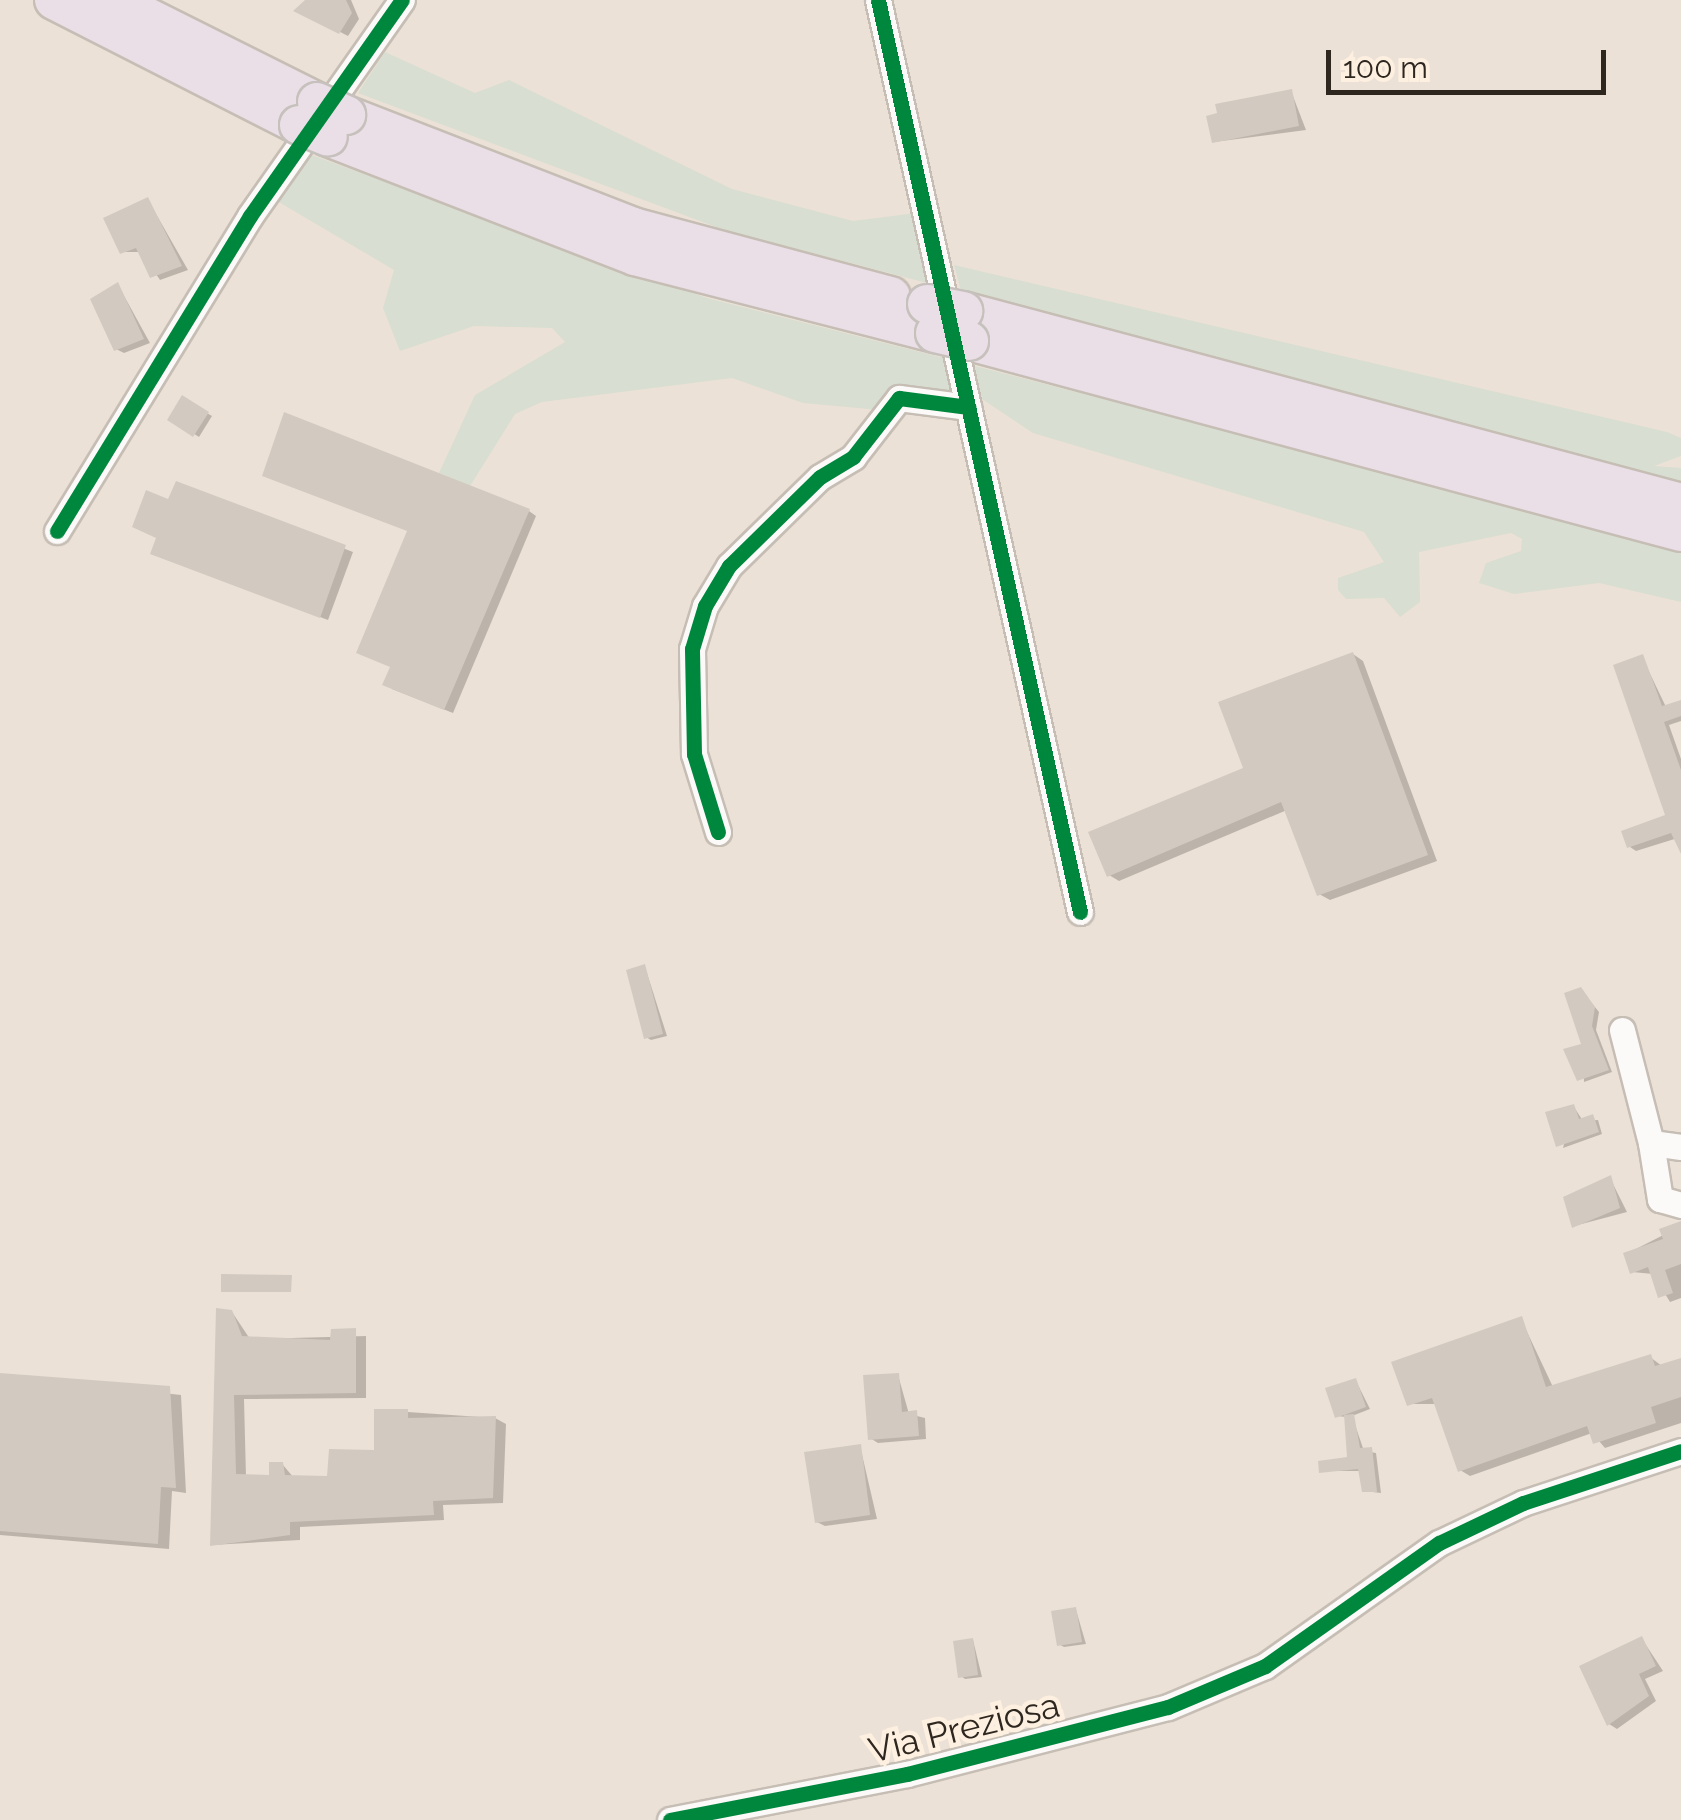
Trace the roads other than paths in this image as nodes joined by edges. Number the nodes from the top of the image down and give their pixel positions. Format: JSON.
{"nodes":[{"id":1,"x":54,"y":0,"type":"edge"},
{"id":2,"x":114,"y":0,"type":"edge"},
{"id":3,"x":402,"y":0,"type":"edge"},
{"id":4,"x":878,"y":0,"type":"edge"},
{"id":5,"x":323,"y":120,"type":"junction"},
{"id":6,"x":948,"y":323,"type":"junction"},
{"id":7,"x":968,"y":407,"type":"junction"},
{"id":8,"x":1681,"y":502,"type":"edge"},
{"id":9,"x":58,"y":531,"type":"dead end"},
{"id":10,"x":1681,"y":532,"type":"edge"},
{"id":11,"x":718,"y":832,"type":"dead end"},
{"id":12,"x":1080,"y":912,"type":"dead end"},
{"id":13,"x":1622,"y":1030,"type":"dead end"},
{"id":14,"x":1651,"y":1143,"type":"junction"},
{"id":15,"x":1681,"y":1147,"type":"edge"},
{"id":16,"x":1681,"y":1205,"type":"edge"},
{"id":17,"x":1681,"y":1451,"type":"edge"},
{"id":18,"x":670,"y":1820,"type":"edge"}],
"edges":[{"from":1,"to":5,"type":"highway"},
{"from":2,"to":5,"type":"highway"},
{"from":3,"to":9,"type":"street"},
{"from":4,"to":7,"type":"street"},
{"from":5,"to":6,"type":"highway"},
{"from":6,"to":8,"type":"highway"},
{"from":6,"to":10,"type":"highway"},
{"from":7,"to":11,"type":"street"},
{"from":7,"to":12,"type":"street"},
{"from":13,"to":14,"type":"street"},
{"from":14,"to":15,"type":"street"},
{"from":14,"to":16,"type":"street"},
{"from":17,"to":18,"type":"street","name":"Via Preziosa"}]}
